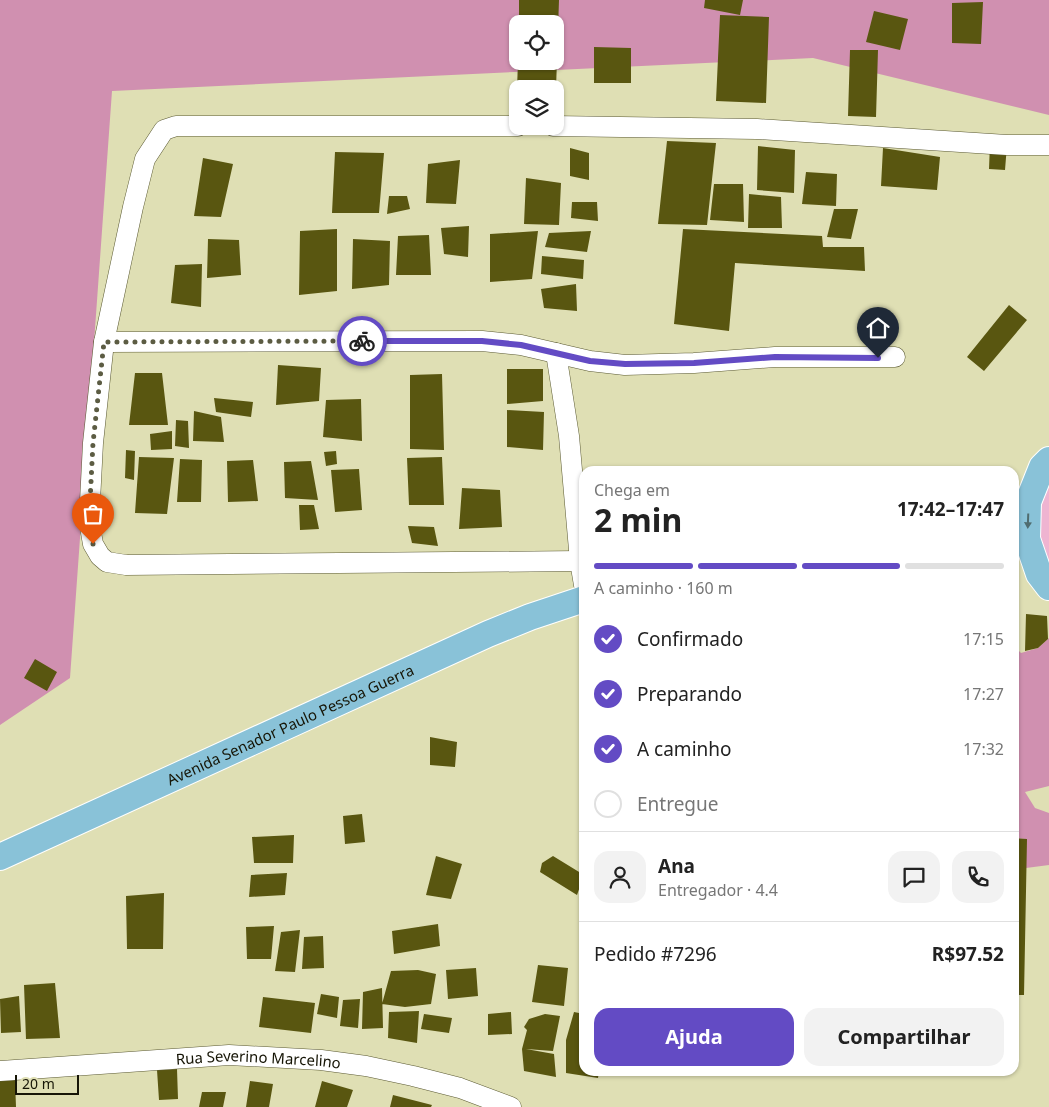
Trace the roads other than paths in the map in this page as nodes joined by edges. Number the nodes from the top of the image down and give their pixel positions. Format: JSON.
{"nodes":[{"id":1,"x":509,"y":126,"type":"edge"},
{"id":2,"x":564,"y":126,"type":"edge"},
{"id":3,"x":1049,"y":145,"type":"edge"},
{"id":4,"x":104,"y":342,"type":"junction"},
{"id":5,"x":556,"y":353,"type":"junction"},
{"id":6,"x":896,"y":357,"type":"dead end"},
{"id":7,"x":1044,"y":468,"type":"edge"},
{"id":8,"x":1019,"y":490,"type":"edge"},
{"id":9,"x":579,"y":550,"type":"edge"},
{"id":10,"x":579,"y":561,"type":"edge"},
{"id":11,"x":1033,"y":572,"type":"edge"},
{"id":12,"x":579,"y":601,"type":"edge"},
{"id":13,"x":0,"y":857,"type":"edge"},
{"id":14,"x":0,"y":1071,"type":"edge"},
{"id":15,"x":511,"y":1107,"type":"edge"}],
"edges":[{"from":1,"to":4,"type":"street"},
{"from":2,"to":3,"type":"street"},
{"from":4,"to":5,"type":"street"},
{"from":4,"to":10,"type":"street"},
{"from":5,"to":6,"type":"street"},
{"from":5,"to":9,"type":"street"},
{"from":7,"to":8,"type":"main road"},
{"from":7,"to":11,"type":"main road","one_way":true},
{"from":12,"to":13,"type":"main road","name":"Avenida Senador Paulo Pessoa Guerra"},
{"from":14,"to":15,"type":"street","name":"Rua Severino Marcelino"}]}
